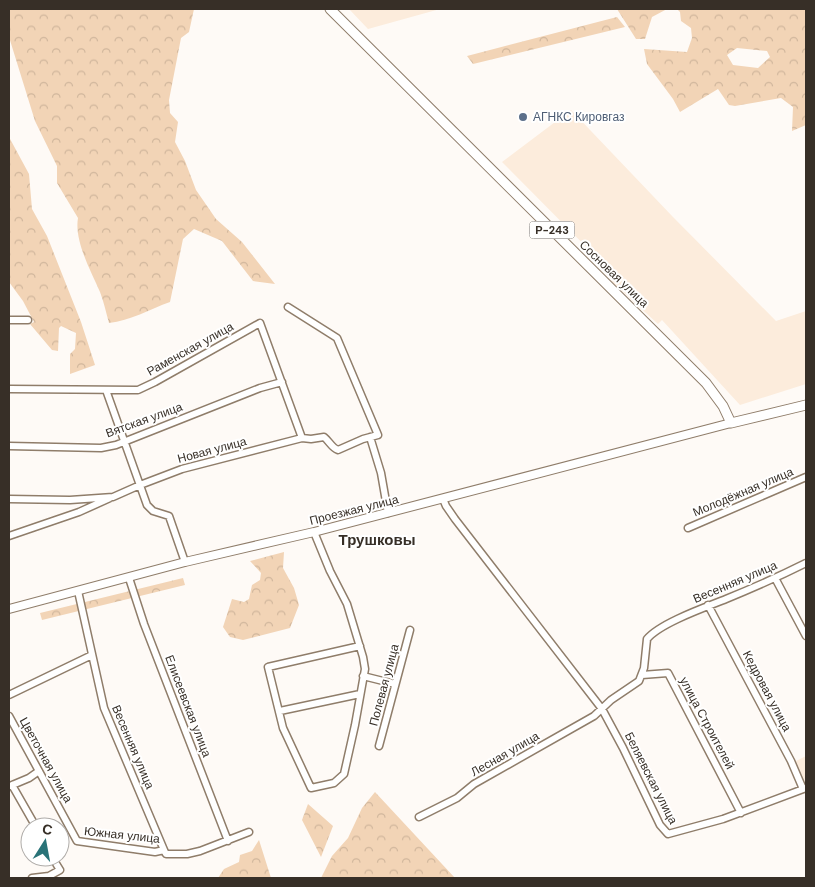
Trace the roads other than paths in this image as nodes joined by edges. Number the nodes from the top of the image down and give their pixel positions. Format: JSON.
{"nodes":[{"id":1,"x":330,"y":9,"type":"edge"},
{"id":2,"x":288,"y":307,"type":"dead end"},
{"id":3,"x":9,"y":320,"type":"edge"},
{"id":4,"x":28,"y":320,"type":"dead end"},
{"id":5,"x":282,"y":382,"type":"junction"},
{"id":6,"x":9,"y":389,"type":"edge"},
{"id":7,"x":106,"y":390,"type":"junction"},
{"id":8,"x":806,"y":405,"type":"edge"},
{"id":9,"x":731,"y":423,"type":"junction"},
{"id":10,"x":370,"y":437,"type":"junction"},
{"id":11,"x":302,"y":438,"type":"junction"},
{"id":12,"x":126,"y":441,"type":"junction"},
{"id":13,"x":9,"y":446,"type":"edge"},
{"id":14,"x":806,"y":477,"type":"edge"},
{"id":15,"x":140,"y":484,"type":"junction"},
{"id":16,"x":113,"y":497,"type":"junction"},
{"id":17,"x":9,"y":499,"type":"edge"},
{"id":18,"x":443,"y":499,"type":"junction"},
{"id":19,"x":388,"y":513,"type":"junction"},
{"id":20,"x":688,"y":528,"type":"dead end"},
{"id":21,"x":314,"y":532,"type":"junction"},
{"id":22,"x":9,"y":536,"type":"edge"},
{"id":23,"x":185,"y":562,"type":"junction"},
{"id":24,"x":806,"y":563,"type":"edge"},
{"id":25,"x":129,"y":578,"type":"junction"},
{"id":26,"x":774,"y":578,"type":"junction"},
{"id":27,"x":78,"y":591,"type":"junction"},
{"id":28,"x":708,"y":605,"type":"junction"},
{"id":29,"x":9,"y":610,"type":"edge"},
{"id":30,"x":410,"y":630,"type":"dead end"},
{"id":31,"x":806,"y":636,"type":"edge"},
{"id":32,"x":360,"y":646,"type":"junction"},
{"id":33,"x":92,"y":655,"type":"junction"},
{"id":34,"x":642,"y":675,"type":"junction"},
{"id":35,"x":363,"y":676,"type":"junction"},
{"id":36,"x":395,"y":684,"type":"junction"},
{"id":37,"x":360,"y":694,"type":"junction"},
{"id":38,"x":9,"y":695,"type":"edge"},
{"id":39,"x":601,"y":707,"type":"junction"},
{"id":40,"x":280,"y":711,"type":"junction"},
{"id":41,"x":9,"y":716,"type":"edge"},
{"id":42,"x":379,"y":746,"type":"dead end"},
{"id":43,"x":39,"y":771,"type":"junction"},
{"id":44,"x":10,"y":786,"type":"edge"},
{"id":45,"x":805,"y":788,"type":"edge"},
{"id":46,"x":741,"y":813,"type":"junction"},
{"id":47,"x":30,"y":817,"type":"edge"},
{"id":48,"x":419,"y":817,"type":"dead end"},
{"id":49,"x":249,"y":832,"type":"dead end"},
{"id":50,"x":77,"y":841,"type":"joint"},
{"id":51,"x":228,"y":841,"type":"junction"},
{"id":52,"x":164,"y":850,"type":"junction"},
{"id":53,"x":58,"y":867,"type":"edge"},
{"id":54,"x":32,"y":878,"type":"edge"}],
"edges":[{"from":1,"to":9,"type":"highway","name":"Сосновая улица","number":"Р-243"},
{"from":2,"to":10,"type":"street"},
{"from":3,"to":4,"type":"street"},
{"from":5,"to":7,"type":"street","name":"Раменская улица"},
{"from":5,"to":11,"type":"street"},
{"from":5,"to":12,"type":"street","name":"Вятская улица"},
{"from":6,"to":7,"type":"street","name":"Раменская улица"},
{"from":7,"to":12,"type":"street"},
{"from":8,"to":9,"type":"highway"},
{"from":9,"to":18,"type":"main road","name":"Проезжая улица"},
{"from":10,"to":11,"type":"street","name":"Новая улица"},
{"from":10,"to":19,"type":"street"},
{"from":11,"to":15,"type":"street","name":"Новая улица"},
{"from":12,"to":13,"type":"street","name":"Вятская улица"},
{"from":12,"to":15,"type":"street"},
{"from":14,"to":20,"type":"street","name":"Молодёжная улица"},
{"from":15,"to":16,"type":"street","name":"Новая улица"},
{"from":15,"to":23,"type":"street"},
{"from":16,"to":17,"type":"street","name":"Новая улица"},
{"from":16,"to":22,"type":"street"},
{"from":18,"to":19,"type":"main road","name":"Проезжая улица"},
{"from":18,"to":39,"type":"street","name":"Беляевская улица"},
{"from":19,"to":21,"type":"main road","name":"Проезжая улица"},
{"from":21,"to":23,"type":"main road","name":"Проезжая улица"},
{"from":21,"to":32,"type":"street"},
{"from":23,"to":25,"type":"main road","name":"Проезжая улица"},
{"from":24,"to":26,"type":"street","name":"Весенняя улица"},
{"from":25,"to":27,"type":"main road","name":"Проезжая улица"},
{"from":25,"to":51,"type":"street","name":"Елисеевская улица"},
{"from":26,"to":28,"type":"street","name":"Весенняя улица"},
{"from":26,"to":31,"type":"street"},
{"from":27,"to":29,"type":"main road","name":"Проезжая улица"},
{"from":27,"to":33,"type":"street","name":"Весенняя улица"},
{"from":28,"to":34,"type":"street","name":"Весенняя улица"},
{"from":28,"to":45,"type":"street","name":"Кедровая улица"},
{"from":30,"to":36,"type":"street","name":"Полевая улица"},
{"from":32,"to":35,"type":"street"},
{"from":32,"to":40,"type":"street"},
{"from":33,"to":38,"type":"street"},
{"from":33,"to":52,"type":"street","name":"Весенняя улица"},
{"from":34,"to":39,"type":"street","name":"Лесная улица"},
{"from":34,"to":46,"type":"street","name":"улица Строителей"},
{"from":35,"to":36,"type":"street"},
{"from":35,"to":37,"type":"street"},
{"from":36,"to":42,"type":"street","name":"Полевая улица"},
{"from":37,"to":40,"type":"street"},
{"from":37,"to":40,"type":"street"},
{"from":39,"to":46,"type":"street","name":"Беляевская улица"},
{"from":39,"to":48,"type":"street","name":"Лесная улица"},
{"from":41,"to":43,"type":"street","name":"Цветочная улица"},
{"from":43,"to":44,"type":"street"},
{"from":43,"to":50,"type":"street","name":"Цветочная улица"},
{"from":44,"to":47,"type":"street"},
{"from":45,"to":46,"type":"street","name":"Беляевская улица"},
{"from":49,"to":51,"type":"street","name":"Южная улица"},
{"from":50,"to":52,"type":"street","name":"Южная улица"},
{"from":51,"to":52,"type":"street","name":"Южная улица"},
{"from":53,"to":54,"type":"street"}]}
